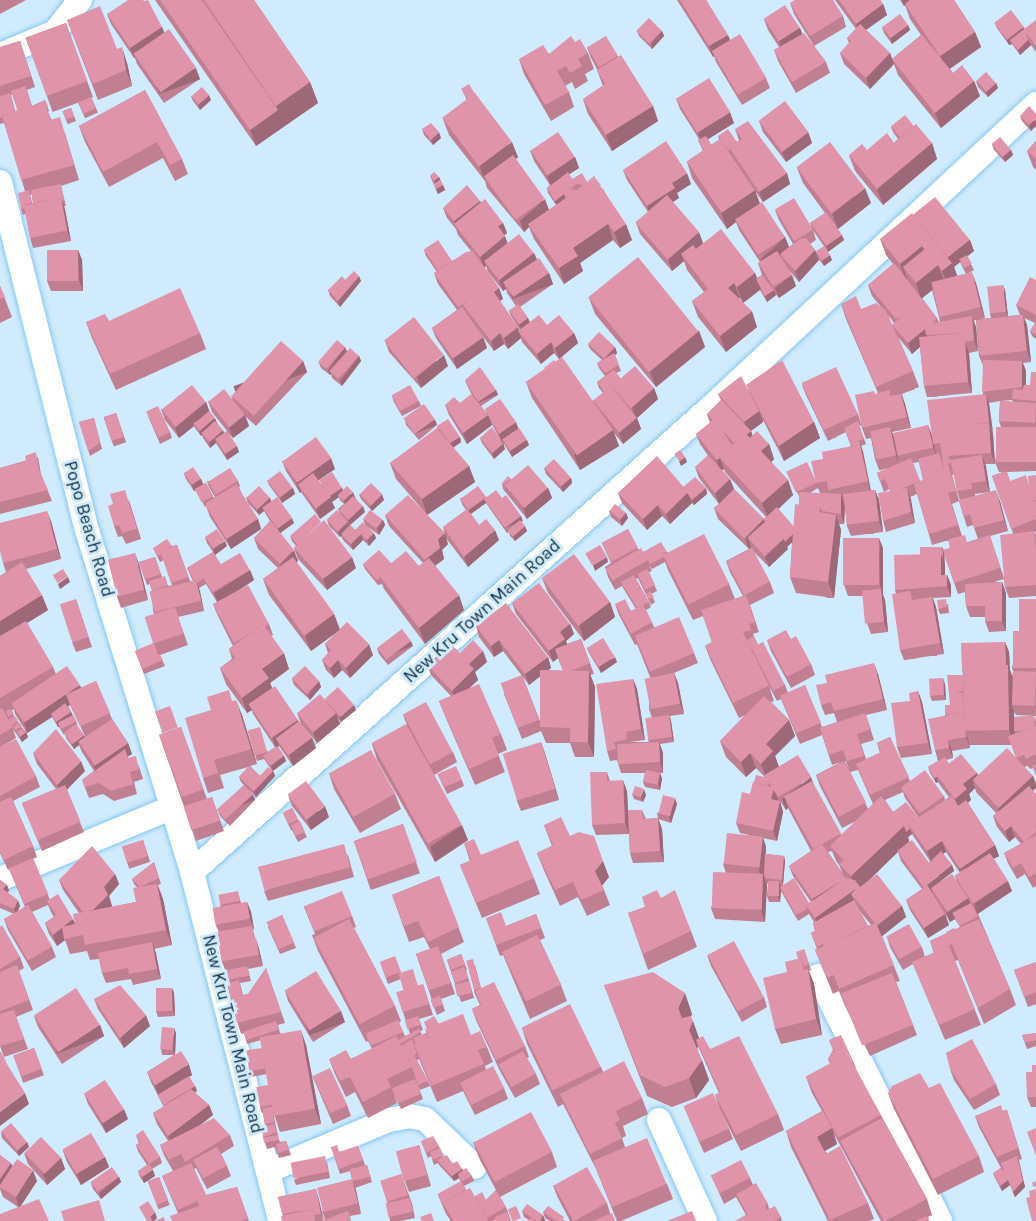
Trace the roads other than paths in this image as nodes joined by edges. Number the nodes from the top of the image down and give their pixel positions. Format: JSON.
{"nodes":[{"id":1,"x":80,"y":0,"type":"edge"},
{"id":2,"x":0,"y":55,"type":"edge"},
{"id":3,"x":1036,"y":104,"type":"edge"},
{"id":4,"x":0,"y":182,"type":"edge"},
{"id":5,"x":173,"y":807,"type":"junction"},
{"id":6,"x":192,"y":872,"type":"junction"},
{"id":7,"x":0,"y":879,"type":"edge"},
{"id":8,"x":818,"y":976,"type":"edge"},
{"id":9,"x":659,"y":1120,"type":"dead end"},
{"id":10,"x":475,"y":1167,"type":"edge"},
{"id":11,"x":268,"y":1171,"type":"junction"},
{"id":12,"x":280,"y":1221,"type":"edge"},
{"id":13,"x":705,"y":1221,"type":"edge"},
{"id":14,"x":940,"y":1221,"type":"edge"}],
"edges":[{"from":1,"to":2,"type":"street"},
{"from":3,"to":6,"type":"street","name":"New Kru Town Main Road"},
{"from":4,"to":5,"type":"street","name":"Popo Beach Road"},
{"from":5,"to":6,"type":"street","name":"Popo Beach Road"},
{"from":5,"to":7,"type":"street"},
{"from":6,"to":11,"type":"street","name":"New Kru Town Main Road"},
{"from":8,"to":14,"type":"street"},
{"from":9,"to":13,"type":"street"},
{"from":10,"to":11,"type":"street"},
{"from":11,"to":12,"type":"street","name":"New Kru Town Main Road"}]}
